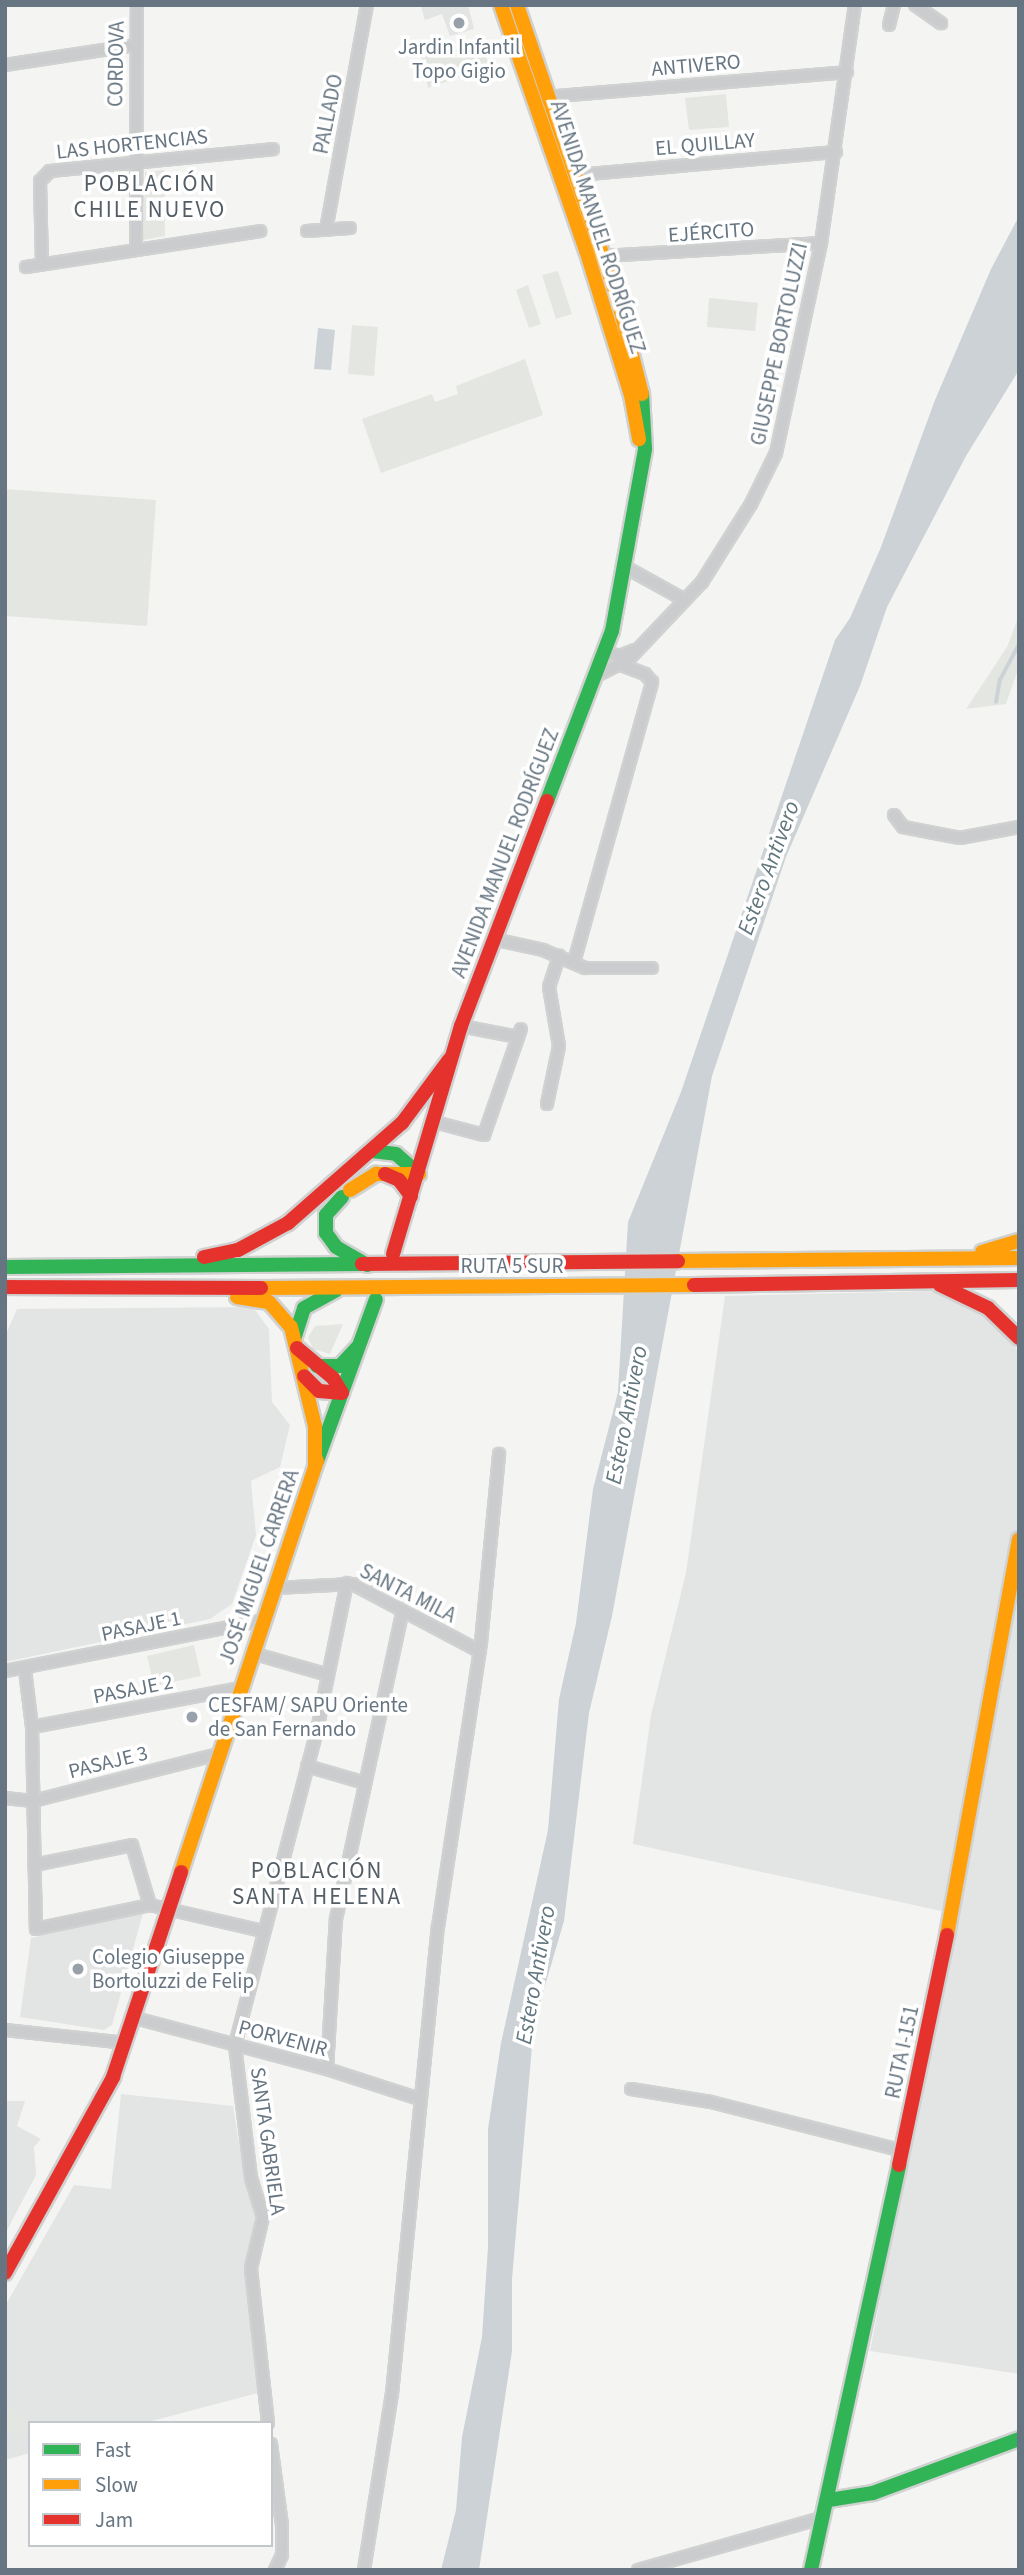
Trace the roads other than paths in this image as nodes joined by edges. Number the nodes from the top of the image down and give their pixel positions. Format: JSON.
{"nodes":[{"id":1,"x":137,"y":5,"type":"edge"},
{"id":2,"x":367,"y":5,"type":"edge"},
{"id":3,"x":501,"y":5,"type":"edge"},
{"id":4,"x":517,"y":5,"type":"edge"},
{"id":5,"x":855,"y":5,"type":"edge"},
{"id":6,"x":894,"y":5,"type":"edge"},
{"id":7,"x":915,"y":5,"type":"edge"},
{"id":8,"x":941,"y":23,"type":"dead end"},
{"id":9,"x":890,"y":25,"type":"dead end"},
{"id":10,"x":136,"y":45,"type":"junction"},
{"id":11,"x":523,"y":45,"type":"junction"},
{"id":12,"x":5,"y":65,"type":"edge"},
{"id":13,"x":846,"y":72,"type":"junction"},
{"id":14,"x":541,"y":98,"type":"junction"},
{"id":15,"x":273,"y":149,"type":"dead end"},
{"id":16,"x":836,"y":152,"type":"junction"},
{"id":17,"x":134,"y":163,"type":"junction"},
{"id":18,"x":575,"y":185,"type":"junction"},
{"id":19,"x":350,"y":228,"type":"dead end"},
{"id":20,"x":326,"y":230,"type":"junction"},
{"id":21,"x":260,"y":231,"type":"dead end"},
{"id":22,"x":307,"y":231,"type":"dead end"},
{"id":23,"x":821,"y":243,"type":"junction"},
{"id":24,"x":136,"y":250,"type":"junction"},
{"id":25,"x":604,"y":256,"type":"junction"},
{"id":26,"x":42,"y":264,"type":"junction"},
{"id":27,"x":26,"y":267,"type":"dead end"},
{"id":28,"x":641,"y":464,"type":"junction"},
{"id":29,"x":625,"y":567,"type":"junction"},
{"id":30,"x":685,"y":600,"type":"junction"},
{"id":31,"x":639,"y":648,"type":"junction"},
{"id":32,"x":605,"y":652,"type":"junction"},
{"id":33,"x":619,"y":664,"type":"junction"},
{"id":34,"x":596,"y":676,"type":"junction"},
{"id":35,"x":894,"y":815,"type":"dead end"},
{"id":36,"x":1019,"y":827,"type":"edge"},
{"id":37,"x":493,"y":939,"type":"junction"},
{"id":38,"x":559,"y":956,"type":"junction"},
{"id":39,"x":574,"y":962,"type":"junction"},
{"id":40,"x":652,"y":968,"type":"dead end"},
{"id":41,"x":461,"y":1026,"type":"junction"},
{"id":42,"x":449,"y":1060,"type":"junction"},
{"id":43,"x":547,"y":1104,"type":"dead end"},
{"id":44,"x":431,"y":1121,"type":"junction"},
{"id":45,"x":372,"y":1151,"type":"junction"},
{"id":46,"x":381,"y":1173,"type":"junction"},
{"id":47,"x":419,"y":1174,"type":"junction"},
{"id":48,"x":411,"y":1196,"type":"junction"},
{"id":49,"x":1019,"y":1241,"type":"edge"},
{"id":50,"x":393,"y":1254,"type":"dead end"},
{"id":51,"x":1019,"y":1258,"type":"edge"},
{"id":52,"x":935,"y":1261,"type":"junction"},
{"id":53,"x":145,"y":1265,"type":"junction"},
{"id":54,"x":367,"y":1265,"type":"junction"},
{"id":55,"x":5,"y":1266,"type":"edge"},
{"id":56,"x":1019,"y":1280,"type":"edge"},
{"id":57,"x":920,"y":1281,"type":"junction"},
{"id":58,"x":93,"y":1286,"type":"junction"},
{"id":59,"x":5,"y":1287,"type":"edge"},
{"id":60,"x":347,"y":1287,"type":"junction"},
{"id":61,"x":376,"y":1299,"type":"dead end"},
{"id":62,"x":1019,"y":1338,"type":"edge"},
{"id":63,"x":296,"y":1342,"type":"junction"},
{"id":64,"x":358,"y":1347,"type":"junction"},
{"id":65,"x":317,"y":1366,"type":"junction"},
{"id":66,"x":302,"y":1373,"type":"junction"},
{"id":67,"x":342,"y":1393,"type":"junction"},
{"id":68,"x":499,"y":1454,"type":"dead end"},
{"id":69,"x":315,"y":1467,"type":"junction"},
{"id":70,"x":1019,"y":1539,"type":"edge"},
{"id":71,"x":347,"y":1583,"type":"junction"},
{"id":72,"x":275,"y":1588,"type":"junction"},
{"id":73,"x":403,"y":1611,"type":"junction"},
{"id":74,"x":264,"y":1620,"type":"junction"},
{"id":75,"x":478,"y":1651,"type":"junction"},
{"id":76,"x":253,"y":1653,"type":"junction"},
{"id":77,"x":25,"y":1670,"type":"junction"},
{"id":78,"x":5,"y":1671,"type":"edge"},
{"id":79,"x":328,"y":1675,"type":"junction"},
{"id":80,"x":241,"y":1688,"type":"junction"},
{"id":81,"x":32,"y":1727,"type":"junction"},
{"id":82,"x":219,"y":1754,"type":"junction"},
{"id":83,"x":307,"y":1766,"type":"junction"},
{"id":84,"x":365,"y":1783,"type":"junction"},
{"id":85,"x":5,"y":1797,"type":"edge"},
{"id":86,"x":33,"y":1801,"type":"junction"},
{"id":87,"x":34,"y":1866,"type":"junction"},
{"id":88,"x":150,"y":1905,"type":"junction"},
{"id":89,"x":169,"y":1909,"type":"junction"},
{"id":90,"x":263,"y":1931,"type":"junction"},
{"id":91,"x":135,"y":2018,"type":"junction"},
{"id":92,"x":5,"y":2030,"type":"edge"},
{"id":93,"x":126,"y":2043,"type":"junction"},
{"id":94,"x":235,"y":2045,"type":"junction"},
{"id":95,"x":327,"y":2069,"type":"junction"},
{"id":96,"x":631,"y":2089,"type":"dead end"},
{"id":97,"x":420,"y":2099,"type":"junction"},
{"id":98,"x":903,"y":2151,"type":"junction"},
{"id":99,"x":5,"y":2273,"type":"edge"},
{"id":100,"x":268,"y":2421,"type":"edge"},
{"id":101,"x":1019,"y":2439,"type":"edge"},
{"id":102,"x":273,"y":2459,"type":"edge"},
{"id":103,"x":829,"y":2500,"type":"junction"},
{"id":104,"x":825,"y":2517,"type":"junction"},
{"id":105,"x":275,"y":2570,"type":"edge"},
{"id":106,"x":364,"y":2570,"type":"edge"},
{"id":107,"x":638,"y":2570,"type":"edge"},
{"id":108,"x":811,"y":2570,"type":"edge"}],
"edges":[{"from":1,"to":10,"type":"street","name":"CORDOVA"},
{"from":2,"to":20,"type":"street","name":"PALLADO"},
{"from":3,"to":11,"type":"main road","name":"AVENIDA MANUEL RODRÍGUEZ"},
{"from":4,"to":11,"type":"main road","name":"AVENIDA MANUEL RODRÍGUEZ"},
{"from":5,"to":13,"type":"street","name":"GIUSEPPE BORTOLUZZI"},
{"from":6,"to":9,"type":"street"},
{"from":7,"to":8,"type":"street"},
{"from":10,"to":12,"type":"street"},
{"from":10,"to":17,"type":"street","name":"CORDOVA"},
{"from":11,"to":14,"type":"main road","name":"AVENIDA MANUEL RODRÍGUEZ"},
{"from":13,"to":14,"type":"street","name":"ANTIVERO"},
{"from":13,"to":16,"type":"street","name":"GIUSEPPE BORTOLUZZI"},
{"from":14,"to":18,"type":"main road","name":"AVENIDA MANUEL RODRÍGUEZ"},
{"from":15,"to":17,"type":"street","name":"LAS HORTENCIAS"},
{"from":16,"to":18,"type":"street","name":"EL QUILLAY"},
{"from":16,"to":23,"type":"street","name":"GIUSEPPE BORTOLUZZI"},
{"from":17,"to":24,"type":"street","name":"CORDOVA"},
{"from":17,"to":26,"type":"street","name":"LAS HORTENCIAS"},
{"from":18,"to":25,"type":"main road","name":"AVENIDA MANUEL RODRÍGUEZ"},
{"from":18,"to":28,"type":"main road","name":"AVENIDA MANUEL RODRÍGUEZ"},
{"from":19,"to":20,"type":"street"},
{"from":20,"to":22,"type":"street"},
{"from":21,"to":24,"type":"street"},
{"from":23,"to":25,"type":"street","name":"EJÉRCITO"},
{"from":23,"to":30,"type":"street","name":"GIUSEPPE BORTOLUZZI"},
{"from":24,"to":26,"type":"street"},
{"from":25,"to":28,"type":"main road","name":"AVENIDA MANUEL RODRÍGUEZ"},
{"from":26,"to":27,"type":"street"},
{"from":28,"to":29,"type":"main road","name":"AVENIDA MANUEL RODRÍGUEZ"},
{"from":29,"to":30,"type":"street"},
{"from":29,"to":32,"type":"main road","name":"AVENIDA MANUEL RODRÍGUEZ"},
{"from":30,"to":31,"type":"street","name":"GIUSEPPE BORTOLUZZI"},
{"from":31,"to":32,"type":"street"},
{"from":31,"to":33,"type":"street","name":"GIUSEPPE BORTOLUZZI"},
{"from":32,"to":34,"type":"main road","name":"AVENIDA MANUEL RODRÍGUEZ"},
{"from":33,"to":34,"type":"street","name":"GIUSEPPE BORTOLUZZI"},
{"from":33,"to":39,"type":"street"},
{"from":34,"to":37,"type":"main road","name":"AVENIDA MANUEL RODRÍGUEZ"},
{"from":35,"to":36,"type":"street"},
{"from":37,"to":38,"type":"street"},
{"from":37,"to":41,"type":"main road","name":"AVENIDA MANUEL RODRÍGUEZ"},
{"from":38,"to":39,"type":"street"},
{"from":38,"to":43,"type":"street"},
{"from":39,"to":40,"type":"street"},
{"from":41,"to":42,"type":"main road","name":"AVENIDA MANUEL RODRÍGUEZ"},
{"from":41,"to":44,"type":"street"},
{"from":42,"to":44,"type":"main road","name":"AVENIDA MANUEL RODRÍGUEZ"},
{"from":42,"to":45,"type":"main road"},
{"from":44,"to":47,"type":"main road","name":"AVENIDA MANUEL RODRÍGUEZ"},
{"from":45,"to":47,"type":"main road"},
{"from":45,"to":53,"type":"main road"},
{"from":46,"to":47,"type":"main road"},
{"from":46,"to":48,"type":"main road"},
{"from":46,"to":54,"type":"main road"},
{"from":47,"to":48,"type":"main road","name":"AVENIDA MANUEL RODRÍGUEZ"},
{"from":48,"to":50,"type":"main road","name":"AVENIDA MANUEL RODRÍGUEZ"},
{"from":49,"to":52,"type":"main road"},
{"from":51,"to":52,"type":"main road","name":"RUTA 5 SUR"},
{"from":52,"to":54,"type":"main road","name":"RUTA 5 SUR"},
{"from":53,"to":54,"type":"main road","name":"RUTA 5 SUR"},
{"from":53,"to":55,"type":"main road","name":"RUTA 5 SUR"},
{"from":56,"to":57,"type":"main road","name":"RUTA 5 SUR"},
{"from":57,"to":60,"type":"main road","name":"RUTA 5 SUR"},
{"from":57,"to":62,"type":"main road"},
{"from":58,"to":59,"type":"main road","name":"RUTA 5 SUR"},
{"from":58,"to":60,"type":"main road","name":"RUTA 5 SUR"},
{"from":58,"to":63,"type":"main road"},
{"from":60,"to":63,"type":"main road"},
{"from":61,"to":64,"type":"main road","name":"JOSÉ MIGUEL CARRERA"},
{"from":63,"to":65,"type":"main road"},
{"from":63,"to":66,"type":"main road"},
{"from":64,"to":65,"type":"main road"},
{"from":64,"to":67,"type":"main road","name":"JOSÉ MIGUEL CARRERA"},
{"from":65,"to":67,"type":"main road"},
{"from":66,"to":67,"type":"main road"},
{"from":66,"to":69,"type":"main road"},
{"from":67,"to":69,"type":"main road","name":"JOSÉ MIGUEL CARRERA"},
{"from":68,"to":75,"type":"street"},
{"from":69,"to":72,"type":"main road","name":"JOSÉ MIGUEL CARRERA"},
{"from":70,"to":98,"type":"main road","name":"RUTA I-151"},
{"from":71,"to":72,"type":"street","name":"SANTA MILA"},
{"from":71,"to":73,"type":"street","name":"SANTA MILA"},
{"from":71,"to":79,"type":"street","name":"SANTA GABRIELA"},
{"from":72,"to":74,"type":"main road","name":"JOSÉ MIGUEL CARRERA"},
{"from":73,"to":75,"type":"street","name":"SANTA MILA"},
{"from":73,"to":84,"type":"street"},
{"from":74,"to":76,"type":"main road","name":"JOSÉ MIGUEL CARRERA"},
{"from":74,"to":77,"type":"street","name":"PASAJE 1"},
{"from":75,"to":97,"type":"street"},
{"from":76,"to":79,"type":"street"},
{"from":76,"to":80,"type":"main road","name":"JOSÉ MIGUEL CARRERA"},
{"from":77,"to":78,"type":"street","name":"PASAJE 1"},
{"from":77,"to":81,"type":"street"},
{"from":79,"to":83,"type":"street","name":"SANTA GABRIELA"},
{"from":80,"to":81,"type":"street","name":"PASAJE 2"},
{"from":80,"to":82,"type":"main road","name":"JOSÉ MIGUEL CARRERA"},
{"from":81,"to":86,"type":"street"},
{"from":82,"to":86,"type":"street","name":"PASAJE 3"},
{"from":82,"to":89,"type":"main road","name":"JOSÉ MIGUEL CARRERA"},
{"from":83,"to":84,"type":"street"},
{"from":83,"to":90,"type":"street","name":"SANTA GABRIELA"},
{"from":84,"to":95,"type":"street"},
{"from":85,"to":86,"type":"street","name":"PASAJE 3"},
{"from":86,"to":87,"type":"street"},
{"from":87,"to":88,"type":"street"},
{"from":87,"to":88,"type":"street"},
{"from":88,"to":89,"type":"street"},
{"from":89,"to":90,"type":"street"},
{"from":89,"to":91,"type":"main road","name":"JOSÉ MIGUEL CARRERA"},
{"from":90,"to":94,"type":"street","name":"SANTA GABRIELA"},
{"from":91,"to":93,"type":"main road","name":"JOSÉ MIGUEL CARRERA"},
{"from":91,"to":94,"type":"street","name":"PORVENIR"},
{"from":92,"to":93,"type":"street"},
{"from":93,"to":99,"type":"main road","name":"JOSÉ MIGUEL CARRERA"},
{"from":94,"to":95,"type":"street","name":"PORVENIR"},
{"from":94,"to":100,"type":"street","name":"SANTA GABRIELA"},
{"from":95,"to":97,"type":"street","name":"PORVENIR"},
{"from":96,"to":98,"type":"street"},
{"from":97,"to":106,"type":"street"},
{"from":98,"to":103,"type":"main road","name":"RUTA I-151"},
{"from":101,"to":103,"type":"main road"},
{"from":102,"to":105,"type":"street"},
{"from":103,"to":104,"type":"main road","name":"RUTA I-151"},
{"from":104,"to":107,"type":"street"},
{"from":104,"to":108,"type":"main road","name":"RUTA I-151"}]}
